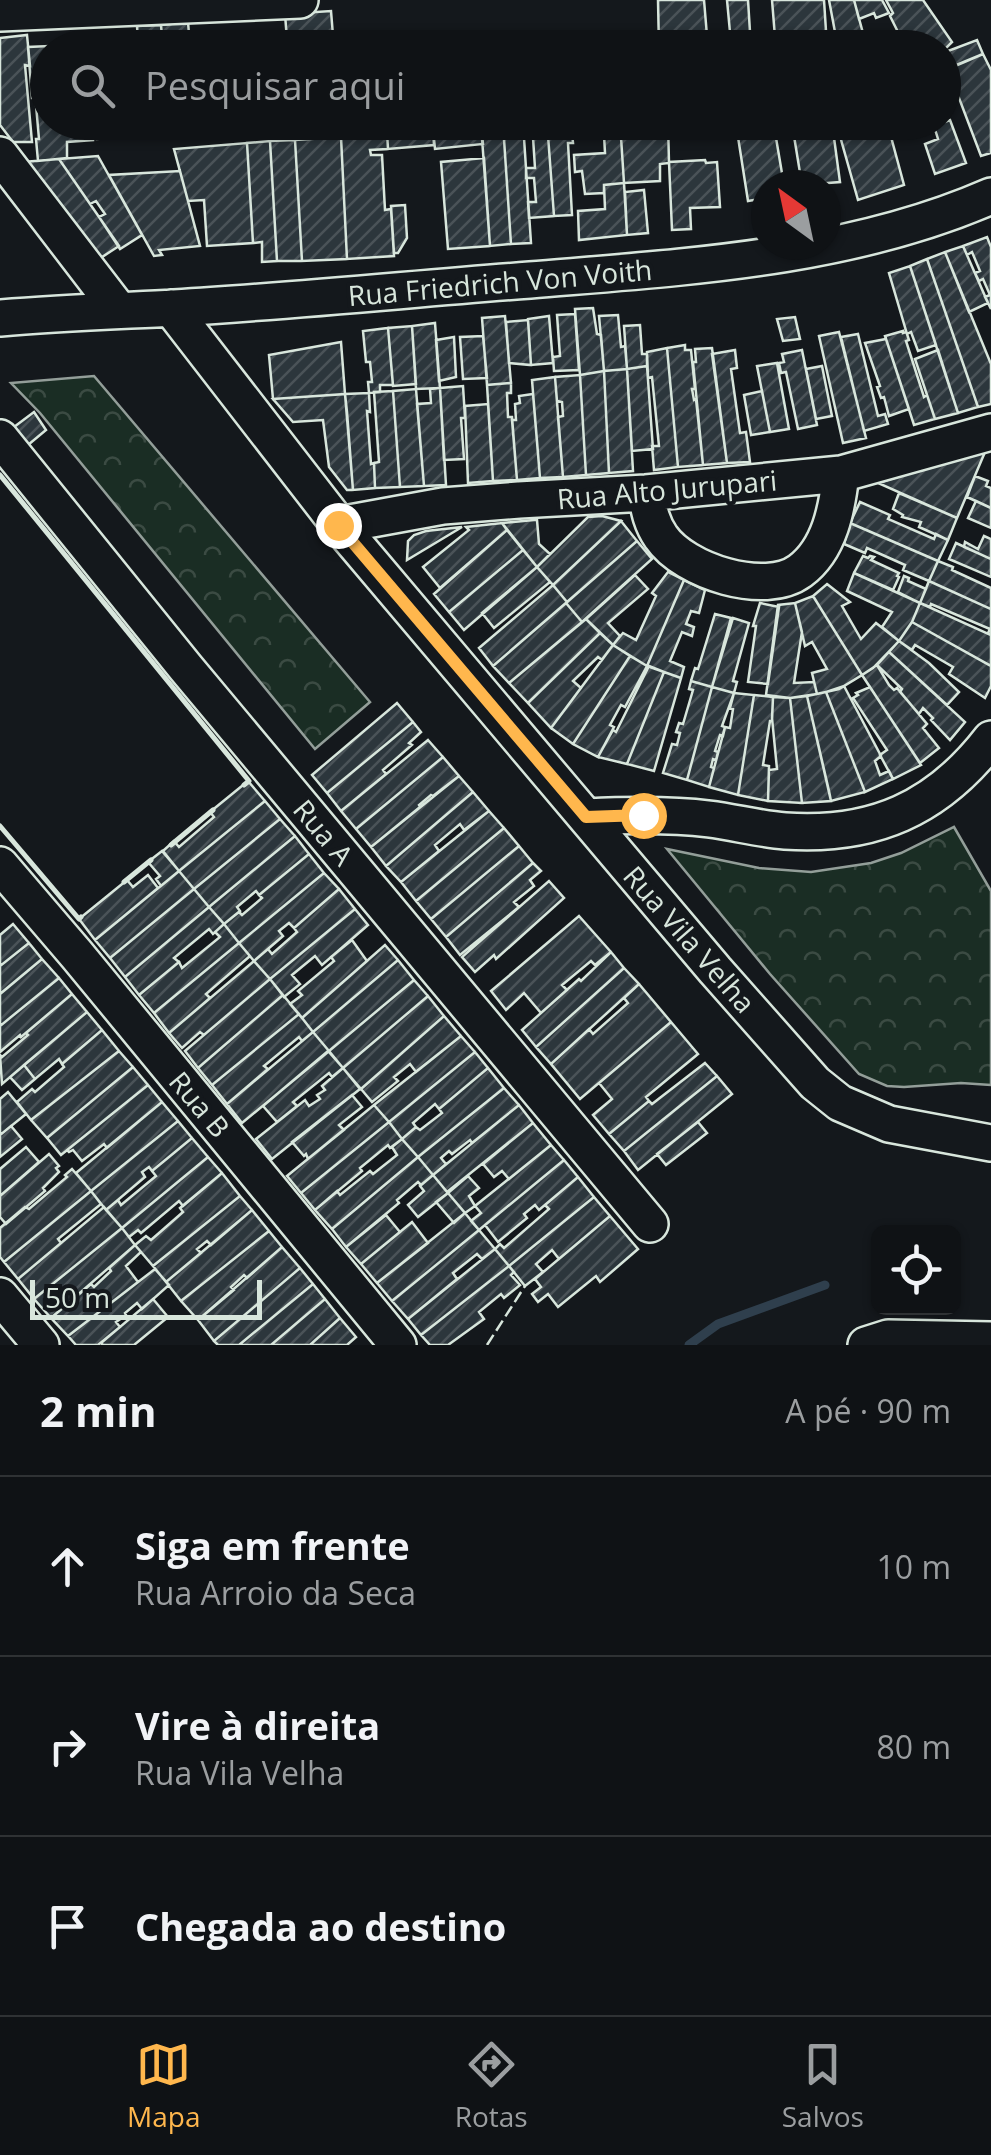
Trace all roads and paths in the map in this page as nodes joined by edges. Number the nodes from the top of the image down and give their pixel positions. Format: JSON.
{"nodes":[{"id":1,"x":300,"y":0,"type":"edge"},
{"id":2,"x":0,"y":13,"type":"edge"},
{"id":3,"x":0,"y":155,"type":"edge"},
{"id":4,"x":991,"y":196,"type":"edge"},
{"id":5,"x":171,"y":308,"type":"junction"},
{"id":6,"x":118,"y":309,"type":"junction"},
{"id":7,"x":0,"y":318,"type":"edge"},
{"id":8,"x":991,"y":432,"type":"edge"},
{"id":9,"x":0,"y":438,"type":"edge"},
{"id":10,"x":841,"y":474,"type":"junction"},
{"id":11,"x":646,"y":493,"type":"junction"},
{"id":12,"x":338,"y":525,"type":"junction"},
{"id":13,"x":991,"y":739,"type":"edge"},
{"id":14,"x":586,"y":817,"type":"junction"},
{"id":15,"x":0,"y":865,"type":"edge"},
{"id":16,"x":991,"y":1143,"type":"edge"},
{"id":17,"x":650,"y":1224,"type":"dead end"},
{"id":18,"x":0,"y":1296,"type":"edge"},
{"id":19,"x":991,"y":1340,"type":"edge"},
{"id":20,"x":882,"y":1343,"type":"edge"},
{"id":21,"x":41,"y":1345,"type":"edge"},
{"id":22,"x":398,"y":1345,"type":"edge"}],
"edges":[{"from":1,"to":2,"type":"street"},
{"from":3,"to":6,"type":"street"},
{"from":4,"to":5,"type":"street","name":"Rua Friedrich Von Voith"},
{"from":5,"to":6,"type":"street","name":"Rua Friedrich Von Voith"},
{"from":5,"to":12,"type":"street","name":"Rua Vila Velha"},
{"from":6,"to":7,"type":"street","name":"Rua Friedrich Von Voith"},
{"from":8,"to":10,"type":"street","name":"Rua Alto Jurupari"},
{"from":9,"to":17,"type":"street","name":"Rua A"},
{"from":10,"to":11,"type":"street","name":"Rua Alto Jurupari"},
{"from":10,"to":11,"type":"street"},
{"from":11,"to":12,"type":"street","name":"Rua Alto Jurupari"},
{"from":12,"to":14,"type":"street","name":"Rua Vila Velha"},
{"from":13,"to":14,"type":"street"},
{"from":14,"to":16,"type":"street","name":"Rua Vila Velha"},
{"from":15,"to":22,"type":"street","name":"Rua B"},
{"from":18,"to":21,"type":"street"},
{"from":19,"to":20,"type":"street"}]}
